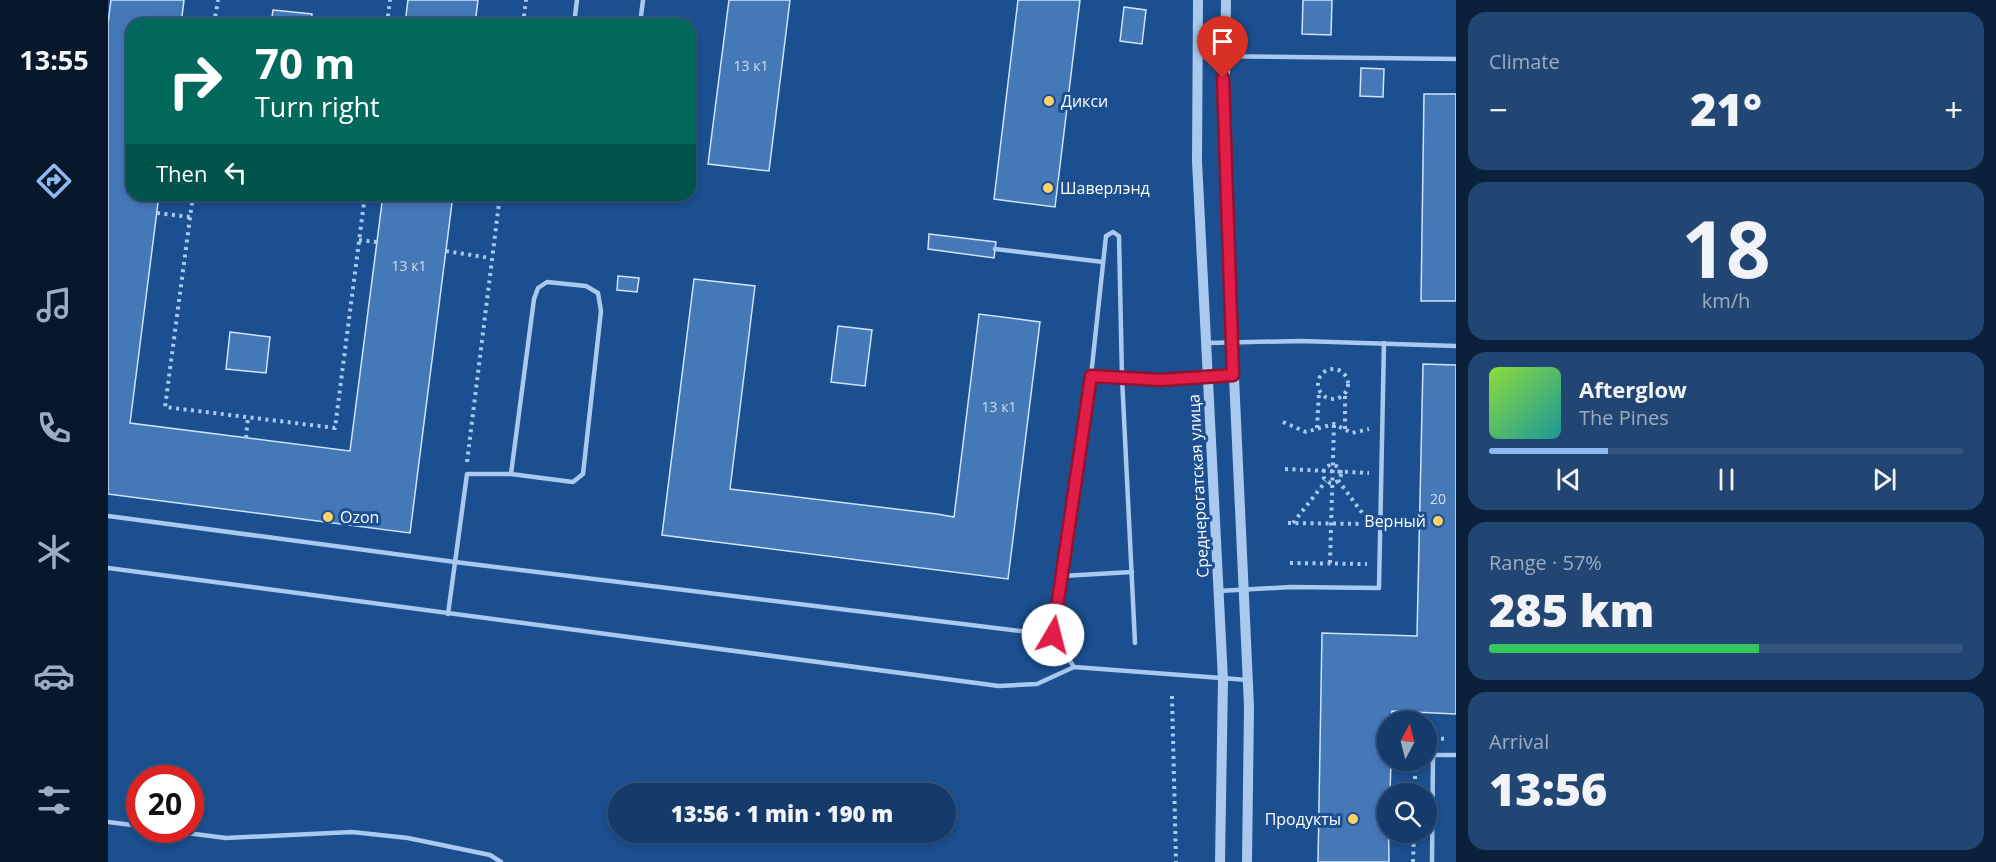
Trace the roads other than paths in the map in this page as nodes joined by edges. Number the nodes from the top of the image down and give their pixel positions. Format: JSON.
{"nodes":[{"id":1,"x":577,"y":0,"type":"edge"},
{"id":2,"x":643,"y":0,"type":"edge"},
{"id":3,"x":1198,"y":0,"type":"edge"},
{"id":4,"x":1226,"y":0,"type":"edge"},
{"id":5,"x":575,"y":18,"type":"edge"},
{"id":6,"x":641,"y":18,"type":"edge"},
{"id":7,"x":1197,"y":56,"type":"junction"},
{"id":8,"x":1223,"y":58,"type":"junction"},
{"id":9,"x":1456,"y":59,"type":"edge"},
{"id":10,"x":995,"y":249,"type":"dead end"},
{"id":11,"x":1103,"y":262,"type":"junction"},
{"id":12,"x":1232,"y":341,"type":"junction"},
{"id":13,"x":1205,"y":343,"type":"junction"},
{"id":14,"x":1384,"y":343,"type":"junction"},
{"id":15,"x":1456,"y":346,"type":"edge"},
{"id":16,"x":1233,"y":375,"type":"junction"},
{"id":17,"x":1091,"y":376,"type":"junction"},
{"id":18,"x":1207,"y":377,"type":"junction"},
{"id":19,"x":1122,"y":378,"type":"junction"},
{"id":20,"x":511,"y":474,"type":"junction"},
{"id":21,"x":108,"y":516,"type":"edge"},
{"id":22,"x":455,"y":562,"type":"junction"},
{"id":23,"x":108,"y":568,"type":"edge"},
{"id":24,"x":1132,"y":572,"type":"junction"},
{"id":25,"x":1062,"y":576,"type":"junction"},
{"id":26,"x":1244,"y":589,"type":"junction"},
{"id":27,"x":1218,"y":591,"type":"junction"},
{"id":28,"x":448,"y":614,"type":"junction"},
{"id":29,"x":1053,"y":635,"type":"junction"},
{"id":30,"x":1136,"y":643,"type":"dead end"},
{"id":31,"x":1074,"y":667,"type":"junction"},
{"id":32,"x":1222,"y":680,"type":"junction"},
{"id":33,"x":1248,"y":680,"type":"junction"},
{"id":34,"x":1456,"y":755,"type":"edge"},
{"id":35,"x":108,"y":822,"type":"edge"},
{"id":36,"x":126,"y":824,"type":"edge"},
{"id":37,"x":204,"y":835,"type":"edge"},
{"id":38,"x":501,"y":862,"type":"edge"},
{"id":39,"x":1220,"y":862,"type":"edge"},
{"id":40,"x":1247,"y":862,"type":"edge"},
{"id":41,"x":1432,"y":862,"type":"edge"}],
"edges":[{"from":1,"to":5,"type":"lane"},
{"from":2,"to":6,"type":"lane"},
{"from":3,"to":7,"type":"street","name":"Среднерогатская улица"},
{"from":4,"to":8,"type":"street"},
{"from":7,"to":8,"type":"lane"},
{"from":7,"to":13,"type":"street","name":"Среднерогатская улица"},
{"from":8,"to":9,"type":"lane"},
{"from":8,"to":12,"type":"street"},
{"from":10,"to":11,"type":"lane"},
{"from":11,"to":17,"type":"lane"},
{"from":11,"to":19,"type":"lane"},
{"from":12,"to":13,"type":"lane"},
{"from":12,"to":14,"type":"lane"},
{"from":12,"to":16,"type":"street"},
{"from":13,"to":18,"type":"street","name":"Среднерогатская улица"},
{"from":14,"to":15,"type":"lane"},
{"from":14,"to":26,"type":"lane"},
{"from":16,"to":18,"type":"lane"},
{"from":16,"to":26,"type":"street"},
{"from":17,"to":19,"type":"lane"},
{"from":17,"to":25,"type":"lane"},
{"from":18,"to":19,"type":"lane"},
{"from":18,"to":27,"type":"street","name":"Среднерогатская улица"},
{"from":19,"to":24,"type":"lane"},
{"from":20,"to":20,"type":"lane"},
{"from":20,"to":22,"type":"lane"},
{"from":21,"to":22,"type":"lane"},
{"from":22,"to":28,"type":"lane"},
{"from":22,"to":29,"type":"lane"},
{"from":23,"to":28,"type":"lane"},
{"from":24,"to":25,"type":"lane"},
{"from":24,"to":30,"type":"lane"},
{"from":25,"to":29,"type":"lane"},
{"from":26,"to":27,"type":"lane"},
{"from":26,"to":33,"type":"street"},
{"from":27,"to":32,"type":"street","name":"Среднерогатская улица"},
{"from":28,"to":31,"type":"lane"},
{"from":29,"to":31,"type":"lane"},
{"from":31,"to":32,"type":"lane"},
{"from":32,"to":33,"type":"lane"},
{"from":32,"to":39,"type":"street","name":"Среднерогатская улица"},
{"from":33,"to":40,"type":"street"},
{"from":34,"to":41,"type":"lane"},
{"from":35,"to":36,"type":"lane"},
{"from":37,"to":38,"type":"lane"}]}
